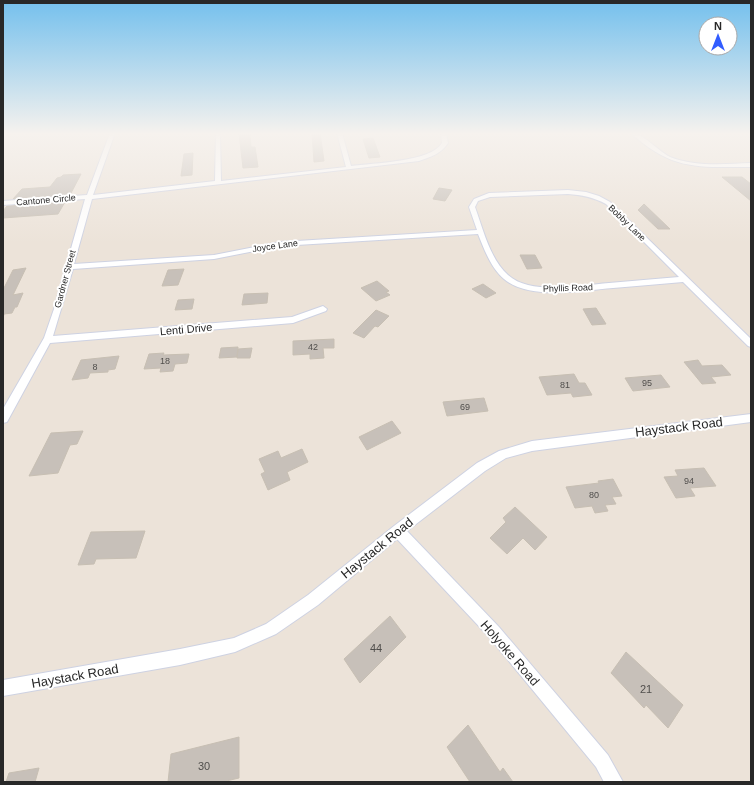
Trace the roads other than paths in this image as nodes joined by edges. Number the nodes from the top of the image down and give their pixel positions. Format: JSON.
{"nodes":[{"id":1,"x":99,"y":170,"type":"edge"},
{"id":2,"x":218,"y":170,"type":"edge"},
{"id":3,"x":334,"y":170,"type":"edge"},
{"id":4,"x":218,"y":182,"type":"junction"},
{"id":5,"x":89,"y":197,"type":"junction"},
{"id":6,"x":3,"y":203,"type":"edge"},
{"id":7,"x":481,"y":232,"type":"junction"},
{"id":8,"x":69,"y":267,"type":"junction"},
{"id":9,"x":685,"y":279,"type":"junction"},
{"id":10,"x":323,"y":309,"type":"dead end"},
{"id":11,"x":46,"y":340,"type":"junction"},
{"id":12,"x":751,"y":344,"type":"edge"},
{"id":13,"x":751,"y":418,"type":"edge"},
{"id":14,"x":3,"y":419,"type":"edge"},
{"id":15,"x":398,"y":530,"type":"junction"},
{"id":16,"x":3,"y":688,"type":"edge"},
{"id":17,"x":614,"y":782,"type":"edge"}],
"edges":[{"from":1,"to":5,"type":"street","name":"Gardner Street"},
{"from":2,"to":4,"type":"street"},
{"from":3,"to":4,"type":"street","name":"Cantone Circle"},
{"from":4,"to":5,"type":"street","name":"Cantone Circle"},
{"from":5,"to":6,"type":"street","name":"Cantone Circle"},
{"from":5,"to":8,"type":"street","name":"Gardner Street"},
{"from":7,"to":8,"type":"street","name":"Joyce Lane"},
{"from":7,"to":9,"type":"street","name":"Phyllis Road"},
{"from":7,"to":9,"type":"street","name":"Bobby Lane"},
{"from":8,"to":11,"type":"street","name":"Gardner Street"},
{"from":9,"to":12,"type":"street","name":"Bobby Lane"},
{"from":10,"to":11,"type":"street","name":"Lenti Drive"},
{"from":11,"to":14,"type":"street","name":"Gardner Street"},
{"from":13,"to":15,"type":"street","name":"Haystack Road"},
{"from":15,"to":16,"type":"street","name":"Haystack Road"},
{"from":15,"to":17,"type":"street","name":"Holyoke Road"}]}
